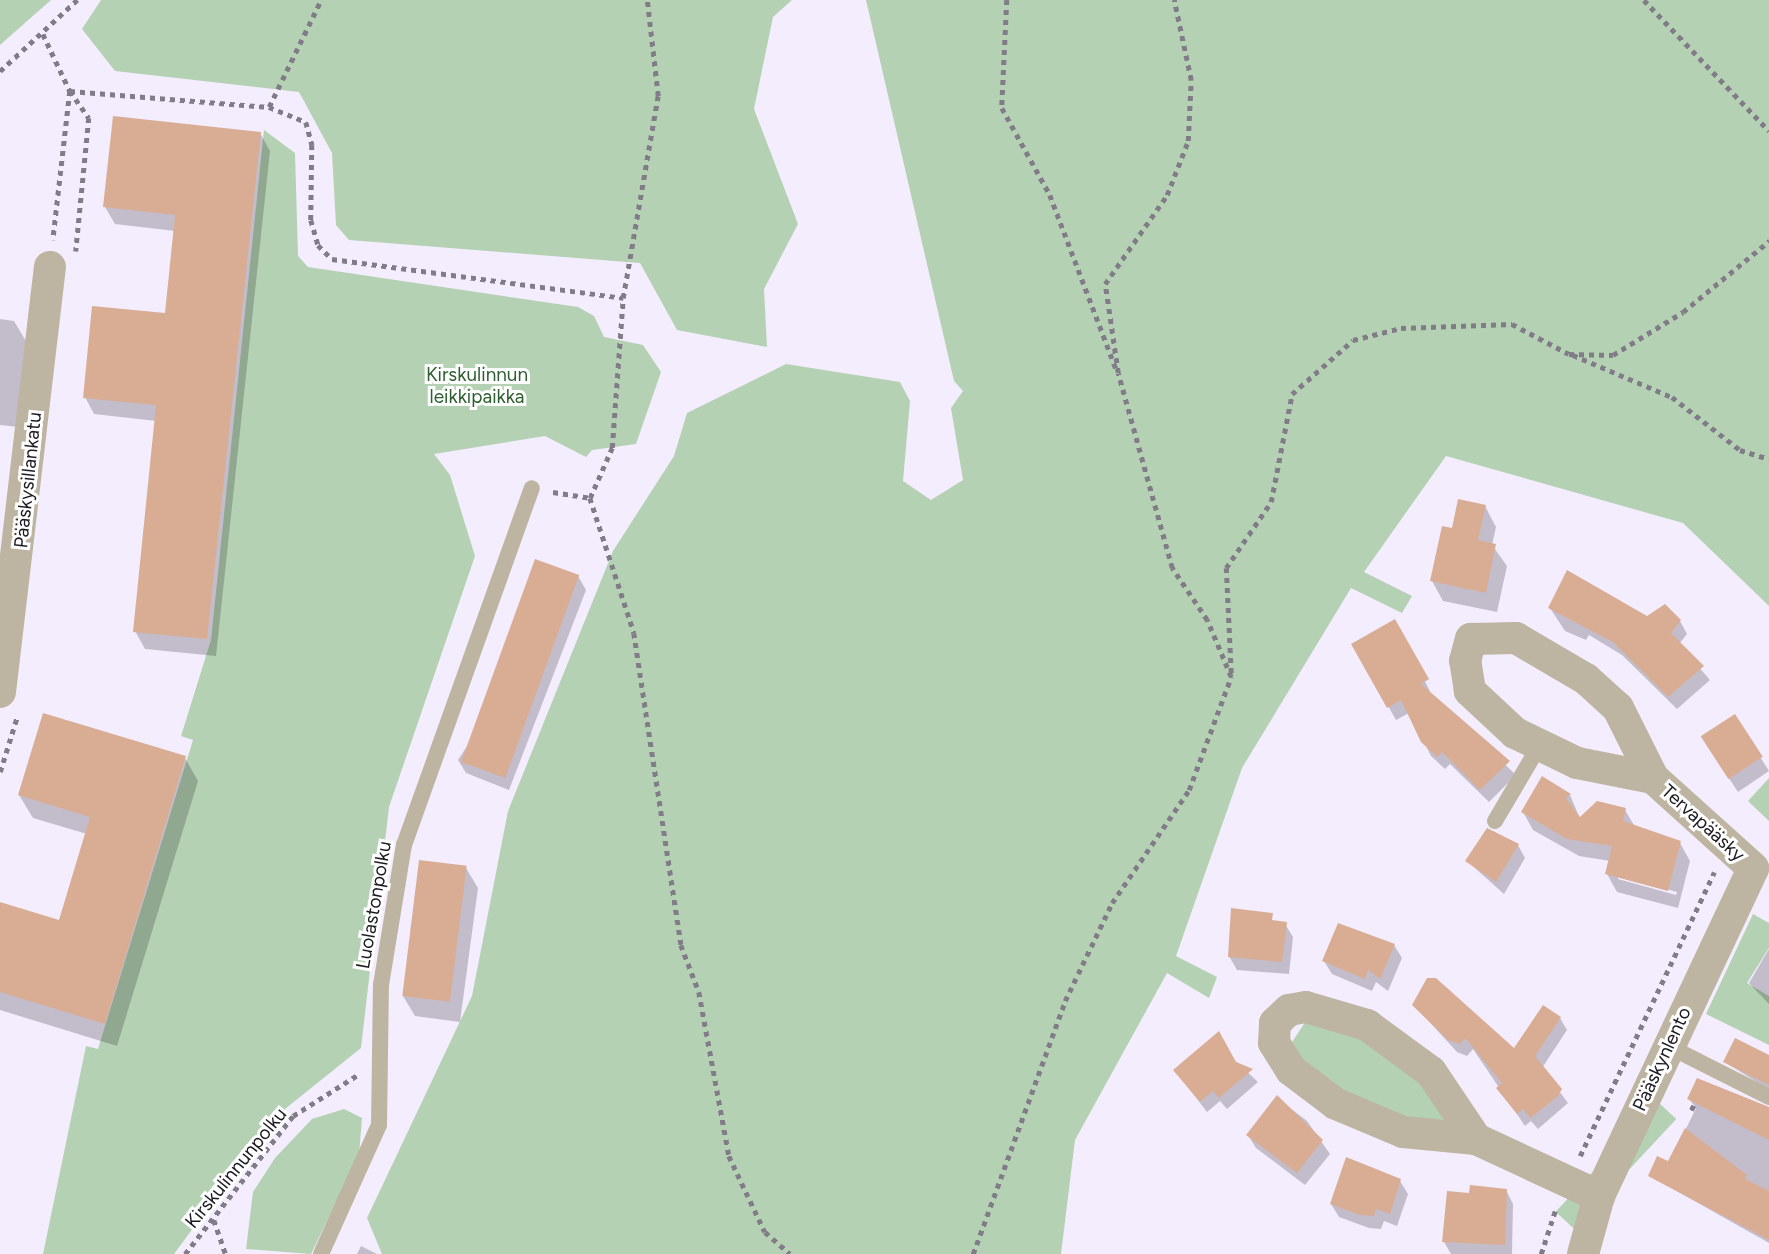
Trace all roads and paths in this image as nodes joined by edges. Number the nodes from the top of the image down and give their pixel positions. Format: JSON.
{"nodes":[{"id":1,"x":77,"y":0,"type":"edge"},
{"id":2,"x":321,"y":0,"type":"edge"},
{"id":3,"x":646,"y":0,"type":"edge"},
{"id":4,"x":1007,"y":0,"type":"edge"},
{"id":5,"x":1174,"y":0,"type":"edge"},
{"id":6,"x":1644,"y":0,"type":"edge"},
{"id":7,"x":43,"y":34,"type":"junction"},
{"id":8,"x":0,"y":71,"type":"edge"},
{"id":9,"x":70,"y":91,"type":"junction"},
{"id":10,"x":269,"y":107,"type":"junction"},
{"id":11,"x":1769,"y":131,"type":"edge"},
{"id":12,"x":1769,"y":241,"type":"edge"},
{"id":13,"x":50,"y":267,"type":"joint"},
{"id":14,"x":623,"y":298,"type":"junction"},
{"id":15,"x":1569,"y":354,"type":"junction"},
{"id":16,"x":1118,"y":373,"type":"junction"},
{"id":17,"x":1769,"y":459,"type":"edge"},
{"id":18,"x":532,"y":488,"type":"joint"},
{"id":19,"x":590,"y":498,"type":"junction"},
{"id":20,"x":1231,"y":677,"type":"junction"},
{"id":21,"x":0,"y":692,"type":"edge"},
{"id":22,"x":1538,"y":747,"type":"junction"},
{"id":23,"x":1653,"y":778,"type":"junction"},
{"id":24,"x":1494,"y":821,"type":"dead end"},
{"id":25,"x":1728,"y":841,"type":"junction"},
{"id":26,"x":1753,"y":868,"type":"joint"},
{"id":27,"x":1668,"y":1046,"type":"junction"},
{"id":28,"x":383,"y":1058,"type":"junction"},
{"id":29,"x":1769,"y":1097,"type":"edge"},
{"id":30,"x":1695,"y":1103,"type":"dead end"},
{"id":31,"x":1691,"y":1110,"type":"dead end"},
{"id":32,"x":1476,"y":1139,"type":"junction"},
{"id":33,"x":1568,"y":1181,"type":"junction"},
{"id":34,"x":1599,"y":1196,"type":"junction"},
{"id":35,"x":214,"y":1219,"type":"junction"},
{"id":36,"x":185,"y":1254,"type":"edge"},
{"id":37,"x":226,"y":1254,"type":"edge"},
{"id":38,"x":321,"y":1254,"type":"edge"},
{"id":39,"x":790,"y":1254,"type":"edge"},
{"id":40,"x":973,"y":1254,"type":"edge"},
{"id":41,"x":1541,"y":1254,"type":"edge"},
{"id":42,"x":1583,"y":1254,"type":"edge"}],
"edges":[{"from":1,"to":7,"type":"path"},
{"from":2,"to":10,"type":"path"},
{"from":3,"to":14,"type":"path"},
{"from":4,"to":16,"type":"path"},
{"from":5,"to":16,"type":"path"},
{"from":6,"to":11,"type":"path"},
{"from":7,"to":8,"type":"path"},
{"from":7,"to":9,"type":"path"},
{"from":9,"to":10,"type":"path"},
{"from":9,"to":13,"type":"path"},
{"from":10,"to":14,"type":"path"},
{"from":12,"to":15,"type":"path"},
{"from":13,"to":21,"type":"street","name":"Pääskysillankatu"},
{"from":14,"to":19,"type":"path"},
{"from":15,"to":17,"type":"path"},
{"from":15,"to":20,"type":"path"},
{"from":16,"to":20,"type":"path"},
{"from":18,"to":19,"type":"path"},
{"from":18,"to":28,"type":"lane","name":"Luolastonpolku"},
{"from":19,"to":39,"type":"path"},
{"from":20,"to":40,"type":"path"},
{"from":22,"to":23,"type":"street","name":"Tervapääsky"},
{"from":22,"to":23,"type":"street","name":"Tervapääsky"},
{"from":22,"to":24,"type":"lane"},
{"from":23,"to":25,"type":"street","name":"Tervapääsky"},
{"from":25,"to":26,"type":"street","name":"Tervapääsky"},
{"from":25,"to":33,"type":"path"},
{"from":26,"to":27,"type":"street","name":"Pääskynlento"},
{"from":27,"to":29,"type":"lane"},
{"from":27,"to":34,"type":"street","name":"Pääskynlento"},
{"from":28,"to":35,"type":"path","name":"Kirskulinnunpolku"},
{"from":28,"to":38,"type":"lane","name":"Luolastonpolku"},
{"from":30,"to":31,"type":"path"},
{"from":32,"to":32,"type":"street"},
{"from":32,"to":33,"type":"street"},
{"from":33,"to":34,"type":"street"},
{"from":33,"to":41,"type":"path"},
{"from":34,"to":42,"type":"street","name":"Pääskynlento"},
{"from":35,"to":36,"type":"path","name":"Kirskulinnunpolku"},
{"from":35,"to":37,"type":"path"}]}
